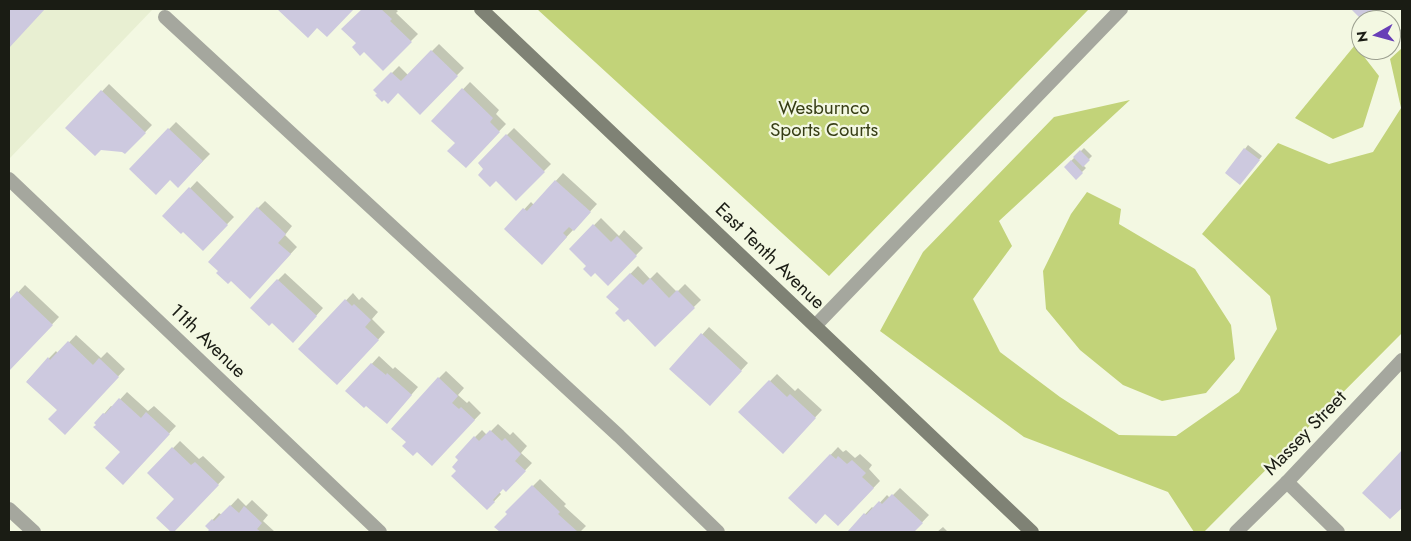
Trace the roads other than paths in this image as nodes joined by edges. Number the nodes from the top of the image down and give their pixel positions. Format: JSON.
{"nodes":[{"id":1,"x":481,"y":9,"type":"edge"},
{"id":2,"x":1121,"y":9,"type":"edge"},
{"id":3,"x":165,"y":16,"type":"dead end"},
{"id":4,"x":9,"y":180,"type":"edge"},
{"id":5,"x":815,"y":326,"type":"junction"},
{"id":6,"x":1402,"y":360,"type":"edge"},
{"id":7,"x":1286,"y":482,"type":"junction"},
{"id":8,"x":9,"y":508,"type":"edge"},
{"id":9,"x":34,"y":532,"type":"edge"},
{"id":10,"x":380,"y":532,"type":"edge"},
{"id":11,"x":718,"y":532,"type":"edge"},
{"id":12,"x":1032,"y":532,"type":"edge"},
{"id":13,"x":1236,"y":532,"type":"edge"},
{"id":14,"x":1338,"y":532,"type":"edge"}],
"edges":[{"from":1,"to":5,"type":"main road","name":"East Tenth Avenue"},
{"from":2,"to":5,"type":"street"},
{"from":3,"to":11,"type":"street"},
{"from":4,"to":10,"type":"street","name":"11th Avenue"},
{"from":5,"to":12,"type":"main road","name":"East Tenth Avenue"},
{"from":6,"to":7,"type":"street","name":"Massey Street"},
{"from":7,"to":13,"type":"street","name":"Massey Street"},
{"from":7,"to":14,"type":"street"},
{"from":8,"to":9,"type":"street"}]}
